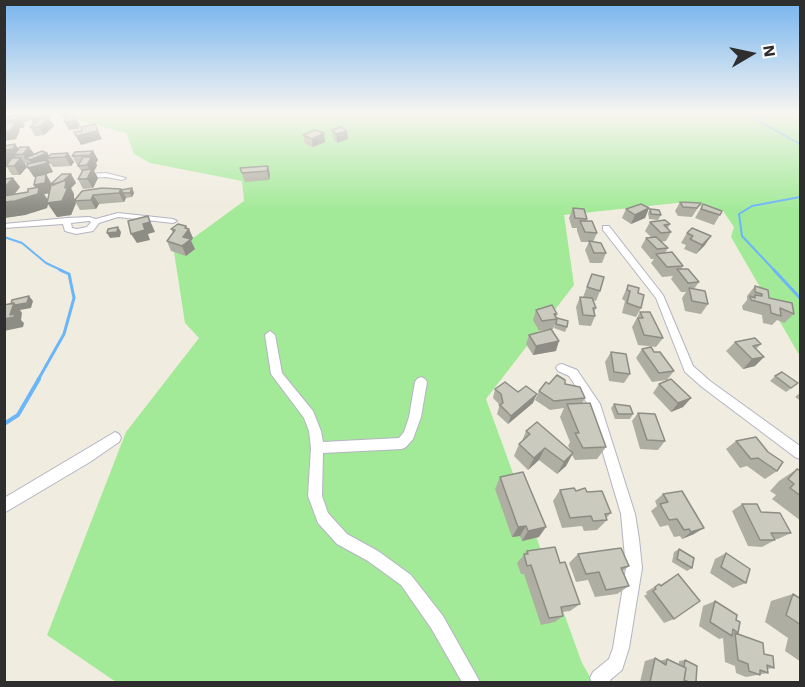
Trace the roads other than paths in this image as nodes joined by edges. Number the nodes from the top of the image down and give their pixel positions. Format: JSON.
{"nodes":[{"id":1,"x":89,"y":176,"type":"edge"},
{"id":2,"x":122,"y":178,"type":"dead end"},
{"id":3,"x":173,"y":221,"type":"dead end"},
{"id":4,"x":4,"y":226,"type":"edge"},
{"id":5,"x":606,"y":228,"type":"dead end"},
{"id":6,"x":270,"y":335,"type":"dead end"},
{"id":7,"x":562,"y":368,"type":"dead end"},
{"id":8,"x":421,"y":382,"type":"dead end"},
{"id":9,"x":115,"y":438,"type":"dead end"},
{"id":10,"x":317,"y":448,"type":"junction"},
{"id":11,"x":801,"y":453,"type":"edge"},
{"id":12,"x":4,"y":506,"type":"edge"},
{"id":13,"x":600,"y":680,"type":"edge"},
{"id":14,"x":471,"y":682,"type":"edge"}],
"edges":[{"from":1,"to":2,"type":"street"},
{"from":3,"to":4,"type":"street"},
{"from":5,"to":11,"type":"street"},
{"from":6,"to":10,"type":"street"},
{"from":7,"to":13,"type":"street"},
{"from":8,"to":10,"type":"street"},
{"from":9,"to":12,"type":"street"},
{"from":10,"to":14,"type":"street"}]}
